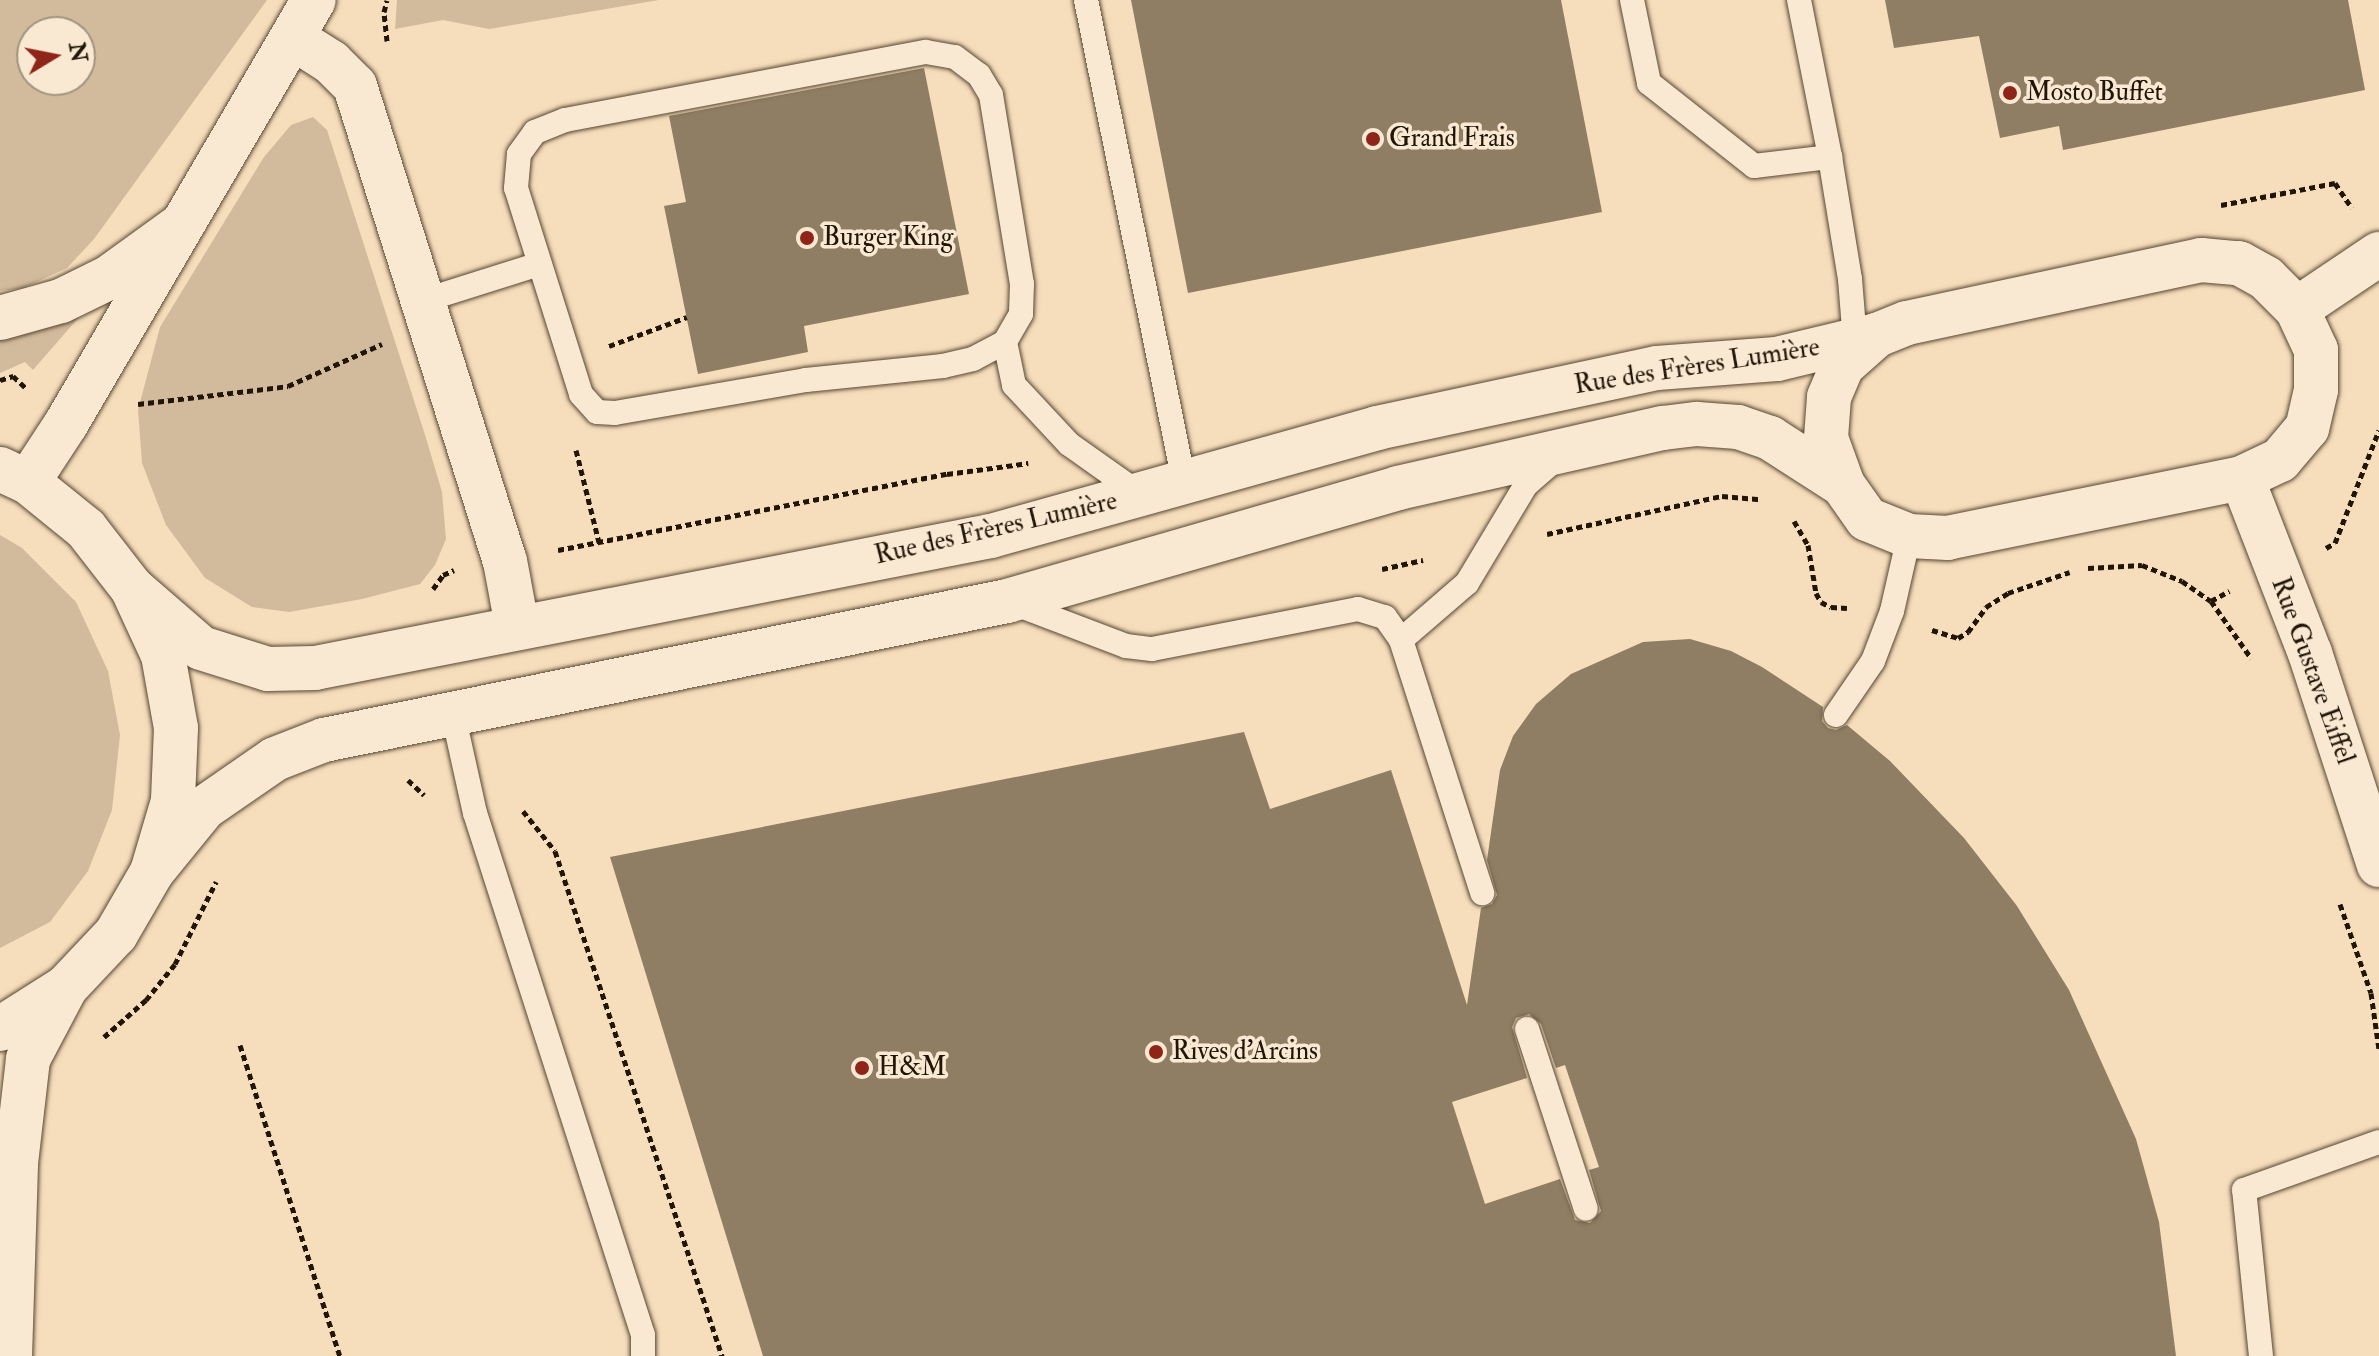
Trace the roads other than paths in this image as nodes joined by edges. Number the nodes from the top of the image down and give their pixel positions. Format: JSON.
{"nodes":[{"id":1,"x":314,"y":0,"type":"edge"},
{"id":2,"x":1086,"y":0,"type":"edge"},
{"id":3,"x":1632,"y":0,"type":"edge"},
{"id":4,"x":1799,"y":0,"type":"edge"},
{"id":5,"x":293,"y":38,"type":"junction"},
{"id":6,"x":1830,"y":157,"type":"junction"},
{"id":7,"x":183,"y":224,"type":"junction"},
{"id":8,"x":2379,"y":254,"type":"edge"},
{"id":9,"x":539,"y":264,"type":"junction"},
{"id":10,"x":2297,"y":309,"type":"junction"},
{"id":11,"x":426,"y":315,"type":"junction"},
{"id":12,"x":0,"y":318,"type":"edge"},
{"id":13,"x":1866,"y":338,"type":"junction"},
{"id":14,"x":1005,"y":342,"type":"junction"},
{"id":15,"x":1565,"y":451,"type":"junction"},
{"id":16,"x":14,"y":476,"type":"edge"},
{"id":17,"x":2242,"y":478,"type":"junction"},
{"id":18,"x":1184,"y":483,"type":"junction"},
{"id":19,"x":1843,"y":485,"type":"junction"},
{"id":20,"x":1141,"y":495,"type":"junction"},
{"id":21,"x":1909,"y":536,"type":"junction"},
{"id":22,"x":132,"y":588,"type":"junction"},
{"id":23,"x":1007,"y":601,"type":"junction"},
{"id":24,"x":517,"y":626,"type":"junction"},
{"id":25,"x":1401,"y":640,"type":"junction"},
{"id":26,"x":453,"y":714,"type":"junction"},
{"id":27,"x":1836,"y":715,"type":"dead end"},
{"id":28,"x":2379,"y":865,"type":"edge"},
{"id":29,"x":152,"y":872,"type":"junction"},
{"id":30,"x":1482,"y":893,"type":"dead end"},
{"id":31,"x":66,"y":987,"type":"junction"},
{"id":32,"x":0,"y":1029,"type":"edge"},
{"id":33,"x":1527,"y":1029,"type":"dead end"},
{"id":34,"x":2379,"y":1142,"type":"edge"},
{"id":35,"x":1586,"y":1209,"type":"dead end"},
{"id":36,"x":643,"y":1345,"type":"edge"},
{"id":37,"x":10,"y":1356,"type":"edge"},
{"id":38,"x":661,"y":1356,"type":"edge"},
{"id":39,"x":2261,"y":1356,"type":"edge"}],
"edges":[{"from":1,"to":5,"type":"street"},
{"from":2,"to":18,"type":"lane"},
{"from":3,"to":6,"type":"lane"},
{"from":4,"to":6,"type":"lane"},
{"from":5,"to":7,"type":"street"},
{"from":5,"to":11,"type":"street"},
{"from":6,"to":13,"type":"lane"},
{"from":7,"to":12,"type":"street"},
{"from":7,"to":16,"type":"street"},
{"from":8,"to":10,"type":"street"},
{"from":9,"to":11,"type":"lane"},
{"from":9,"to":14,"type":"lane"},
{"from":9,"to":14,"type":"lane"},
{"from":10,"to":13,"type":"street","name":"Rue des Frères Lumière"},
{"from":10,"to":17,"type":"street","name":"Rue des Frères Lumière"},
{"from":11,"to":24,"type":"street"},
{"from":13,"to":18,"type":"street","name":"Rue des Frères Lumière"},
{"from":13,"to":19,"type":"street","name":"Rue des Frères Lumière"},
{"from":14,"to":20,"type":"lane"},
{"from":15,"to":19,"type":"street","name":"Rue des Frères Lumière"},
{"from":15,"to":23,"type":"street","name":"Rue des Frères Lumière"},
{"from":15,"to":25,"type":"lane"},
{"from":16,"to":22,"type":"street"},
{"from":17,"to":21,"type":"street","name":"Rue des Frères Lumière"},
{"from":17,"to":28,"type":"street","name":"Rue Gustave Eiffel"},
{"from":18,"to":20,"type":"street","name":"Rue des Frères Lumière"},
{"from":19,"to":21,"type":"street","name":"Rue des Frères Lumière"},
{"from":20,"to":24,"type":"street","name":"Rue des Frères Lumière"},
{"from":21,"to":27,"type":"lane"},
{"from":22,"to":24,"type":"street","name":"Rue des Frères Lumière"},
{"from":22,"to":29,"type":"street"},
{"from":23,"to":25,"type":"lane"},
{"from":23,"to":26,"type":"street","name":"Rue des Frères Lumière"},
{"from":25,"to":30,"type":"lane"},
{"from":26,"to":29,"type":"street","name":"Rue des Frères Lumière"},
{"from":26,"to":36,"type":"lane"},
{"from":29,"to":31,"type":"street"},
{"from":31,"to":32,"type":"street"},
{"from":31,"to":37,"type":"street"},
{"from":33,"to":35,"type":"lane"},
{"from":34,"to":39,"type":"lane"},
{"from":36,"to":38,"type":"lane"}]}
